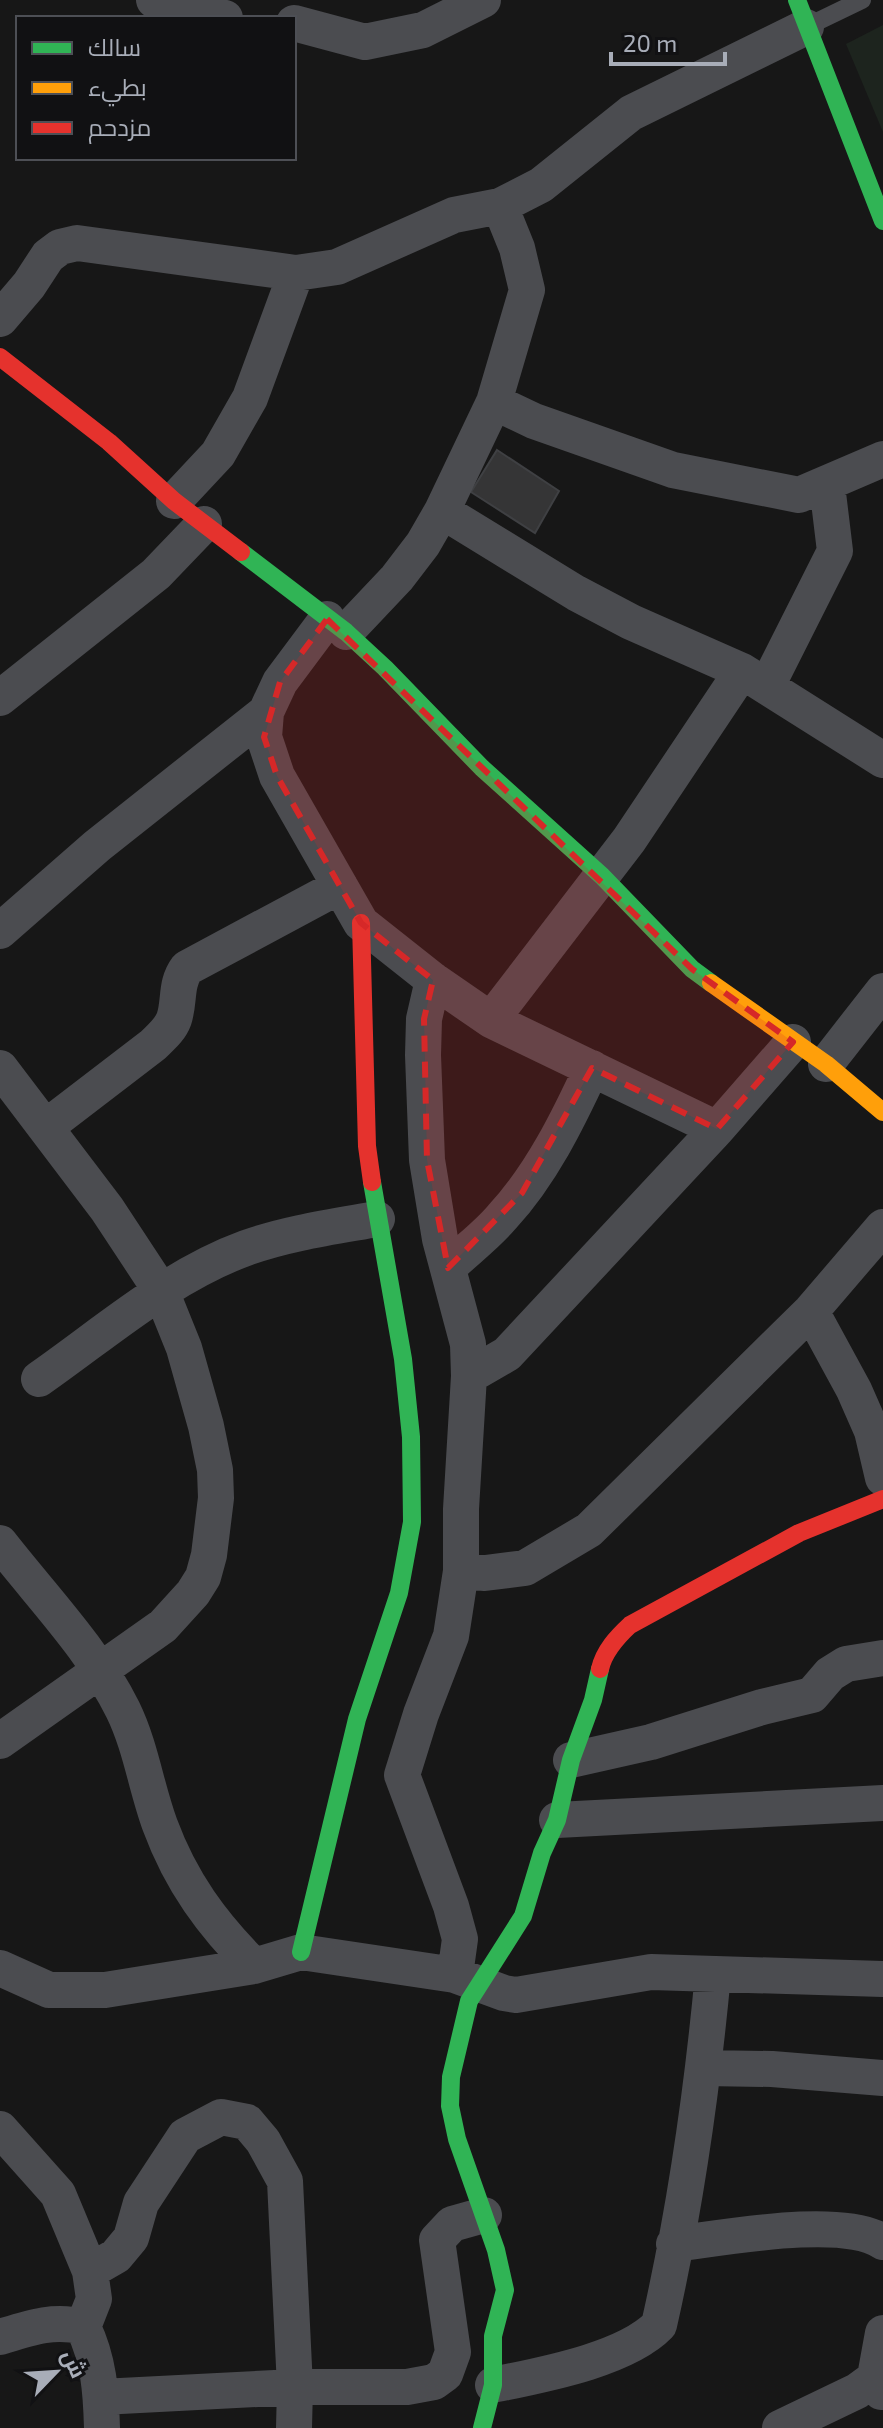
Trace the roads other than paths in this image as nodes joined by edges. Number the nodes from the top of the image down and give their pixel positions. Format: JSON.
{"nodes":[{"id":1,"x":154,"y":0,"type":"edge"},
{"id":2,"x":310,"y":0,"type":"edge"},
{"id":3,"x":483,"y":0,"type":"edge"},
{"id":4,"x":862,"y":0,"type":"edge"},
{"id":5,"x":802,"y":14,"type":"edge"},
{"id":6,"x":217,"y":16,"type":"edge"},
{"id":7,"x":282,"y":16,"type":"edge"},
{"id":8,"x":296,"y":24,"type":"edge"},
{"id":9,"x":500,"y":206,"type":"junction"},
{"id":10,"x":883,"y":221,"type":"edge"},
{"id":11,"x":296,"y":273,"type":"junction"},
{"id":12,"x":0,"y":319,"type":"edge"},
{"id":13,"x":0,"y":358,"type":"edge"},
{"id":14,"x":494,"y":402,"type":"junction"},
{"id":15,"x":883,"y":459,"type":"edge"},
{"id":16,"x":827,"y":485,"type":"junction"},
{"id":17,"x":174,"y":501,"type":"junction"},
{"id":18,"x":442,"y":511,"type":"junction"},
{"id":19,"x":204,"y":524,"type":"junction"},
{"id":20,"x":336,"y":626,"type":"junction"},
{"id":21,"x":755,"y":679,"type":"junction"},
{"id":22,"x":0,"y":698,"type":"edge"},
{"id":23,"x":266,"y":712,"type":"junction"},
{"id":24,"x":883,"y":760,"type":"edge"},
{"id":25,"x":602,"y":876,"type":"junction"},
{"id":26,"x":340,"y":886,"type":"junction"},
{"id":27,"x":361,"y":923,"type":"junction"},
{"id":28,"x":0,"y":931,"type":"edge"},
{"id":29,"x":433,"y":980,"type":"junction"},
{"id":30,"x":883,"y":991,"type":"edge"},
{"id":31,"x":491,"y":1020,"type":"junction"},
{"id":32,"x":793,"y":1042,"type":"junction"},
{"id":33,"x":826,"y":1064,"type":"junction"},
{"id":34,"x":0,"y":1068,"type":"edge"},
{"id":35,"x":592,"y":1068,"type":"junction"},
{"id":36,"x":883,"y":1112,"type":"edge"},
{"id":37,"x":46,"y":1127,"type":"junction"},
{"id":38,"x":717,"y":1129,"type":"junction"},
{"id":39,"x":377,"y":1219,"type":"junction"},
{"id":40,"x":883,"y":1227,"type":"edge"},
{"id":41,"x":448,"y":1268,"type":"junction"},
{"id":42,"x":161,"y":1291,"type":"junction"},
{"id":43,"x":811,"y":1311,"type":"junction"},
{"id":44,"x":469,"y":1376,"type":"junction"},
{"id":45,"x":39,"y":1379,"type":"dead end"},
{"id":46,"x":877,"y":1428,"type":"edge"},
{"id":47,"x":883,"y":1478,"type":"edge"},
{"id":48,"x":883,"y":1499,"type":"edge"},
{"id":49,"x":6,"y":1563,"type":"edge"},
{"id":50,"x":461,"y":1571,"type":"junction"},
{"id":51,"x":883,"y":1658,"type":"edge"},
{"id":52,"x":100,"y":1670,"type":"junction"},
{"id":53,"x":0,"y":1741,"type":"edge"},
{"id":54,"x":571,"y":1760,"type":"junction"},
{"id":55,"x":883,"y":1803,"type":"edge"},
{"id":56,"x":557,"y":1820,"type":"junction"},
{"id":57,"x":301,"y":1952,"type":"junction"},
{"id":58,"x":254,"y":1966,"type":"junction"},
{"id":59,"x":0,"y":1968,"type":"edge"},
{"id":60,"x":713,"y":1974,"type":"junction"},
{"id":61,"x":883,"y":1979,"type":"edge"},
{"id":62,"x":468,"y":1980,"type":"junction"},
{"id":63,"x":704,"y":2068,"type":"junction"},
{"id":64,"x":883,"y":2078,"type":"edge"},
{"id":65,"x":0,"y":2129,"type":"edge"},
{"id":66,"x":484,"y":2215,"type":"junction"},
{"id":67,"x":883,"y":2242,"type":"edge"},
{"id":68,"x":674,"y":2244,"type":"junction"},
{"id":69,"x":90,"y":2271,"type":"junction"},
{"id":70,"x":83,"y":2327,"type":"junction"},
{"id":71,"x":883,"y":2333,"type":"edge"},
{"id":72,"x":0,"y":2337,"type":"edge"},
{"id":73,"x":880,"y":2382,"type":"edge"},
{"id":74,"x":493,"y":2385,"type":"junction"},
{"id":75,"x":295,"y":2387,"type":"junction"},
{"id":76,"x":102,"y":2412,"type":"edge"},
{"id":77,"x":294,"y":2428,"type":"edge"},
{"id":78,"x":482,"y":2428,"type":"edge"},
{"id":79,"x":780,"y":2428,"type":"edge"}],
"edges":[{"from":1,"to":6,"type":"street"},
{"from":2,"to":7,"type":"street"},
{"from":3,"to":8,"type":"street"},
{"from":4,"to":5,"type":"lane"},
{"from":5,"to":9,"type":"street"},
{"from":5,"to":10,"type":"street"},
{"from":9,"to":11,"type":"street"},
{"from":9,"to":14,"type":"street"},
{"from":11,"to":12,"type":"street"},
{"from":11,"to":17,"type":"street"},
{"from":13,"to":17,"type":"street"},
{"from":14,"to":16,"type":"street"},
{"from":14,"to":18,"type":"street"},
{"from":15,"to":16,"type":"street"},
{"from":16,"to":21,"type":"street"},
{"from":17,"to":19,"type":"street"},
{"from":18,"to":20,"type":"street"},
{"from":18,"to":21,"type":"street"},
{"from":19,"to":20,"type":"street"},
{"from":19,"to":22,"type":"street"},
{"from":20,"to":23,"type":"street"},
{"from":20,"to":25,"type":"street"},
{"from":21,"to":24,"type":"street"},
{"from":21,"to":25,"type":"street"},
{"from":23,"to":26,"type":"street"},
{"from":23,"to":28,"type":"street"},
{"from":25,"to":31,"type":"street"},
{"from":25,"to":32,"type":"street"},
{"from":26,"to":27,"type":"street"},
{"from":26,"to":37,"type":"street"},
{"from":27,"to":29,"type":"street"},
{"from":27,"to":39,"type":"street"},
{"from":29,"to":31,"type":"street"},
{"from":29,"to":41,"type":"street"},
{"from":30,"to":33,"type":"street"},
{"from":31,"to":35,"type":"street"},
{"from":32,"to":33,"type":"street"},
{"from":32,"to":38,"type":"street"},
{"from":33,"to":36,"type":"street"},
{"from":34,"to":37,"type":"street"},
{"from":35,"to":38,"type":"street"},
{"from":35,"to":41,"type":"street"},
{"from":37,"to":42,"type":"street"},
{"from":38,"to":44,"type":"street"},
{"from":39,"to":42,"type":"street"},
{"from":39,"to":57,"type":"street"},
{"from":40,"to":43,"type":"street"},
{"from":41,"to":44,"type":"street"},
{"from":42,"to":45,"type":"street"},
{"from":42,"to":52,"type":"street"},
{"from":43,"to":46,"type":"street"},
{"from":43,"to":50,"type":"street"},
{"from":44,"to":50,"type":"street"},
{"from":46,"to":47,"type":"street"},
{"from":48,"to":54,"type":"street"},
{"from":49,"to":52,"type":"street"},
{"from":50,"to":62,"type":"street"},
{"from":51,"to":54,"type":"street"},
{"from":52,"to":53,"type":"street"},
{"from":52,"to":58,"type":"street"},
{"from":54,"to":56,"type":"street"},
{"from":55,"to":56,"type":"street"},
{"from":56,"to":62,"type":"street"},
{"from":57,"to":58,"type":"street"},
{"from":57,"to":62,"type":"street"},
{"from":58,"to":59,"type":"street"},
{"from":60,"to":61,"type":"street"},
{"from":60,"to":62,"type":"street"},
{"from":60,"to":63,"type":"street"},
{"from":62,"to":66,"type":"street"},
{"from":63,"to":64,"type":"street"},
{"from":63,"to":68,"type":"street"},
{"from":65,"to":69,"type":"street"},
{"from":66,"to":74,"type":"street"},
{"from":66,"to":75,"type":"street"},
{"from":67,"to":68,"type":"street"},
{"from":68,"to":74,"type":"street"},
{"from":69,"to":70,"type":"street"},
{"from":69,"to":75,"type":"street"},
{"from":70,"to":72,"type":"street"},
{"from":70,"to":76,"type":"street"},
{"from":71,"to":73,"type":"street"},
{"from":73,"to":79,"type":"street"},
{"from":74,"to":78,"type":"street"},
{"from":75,"to":76,"type":"street"},
{"from":75,"to":77,"type":"street"}]}
